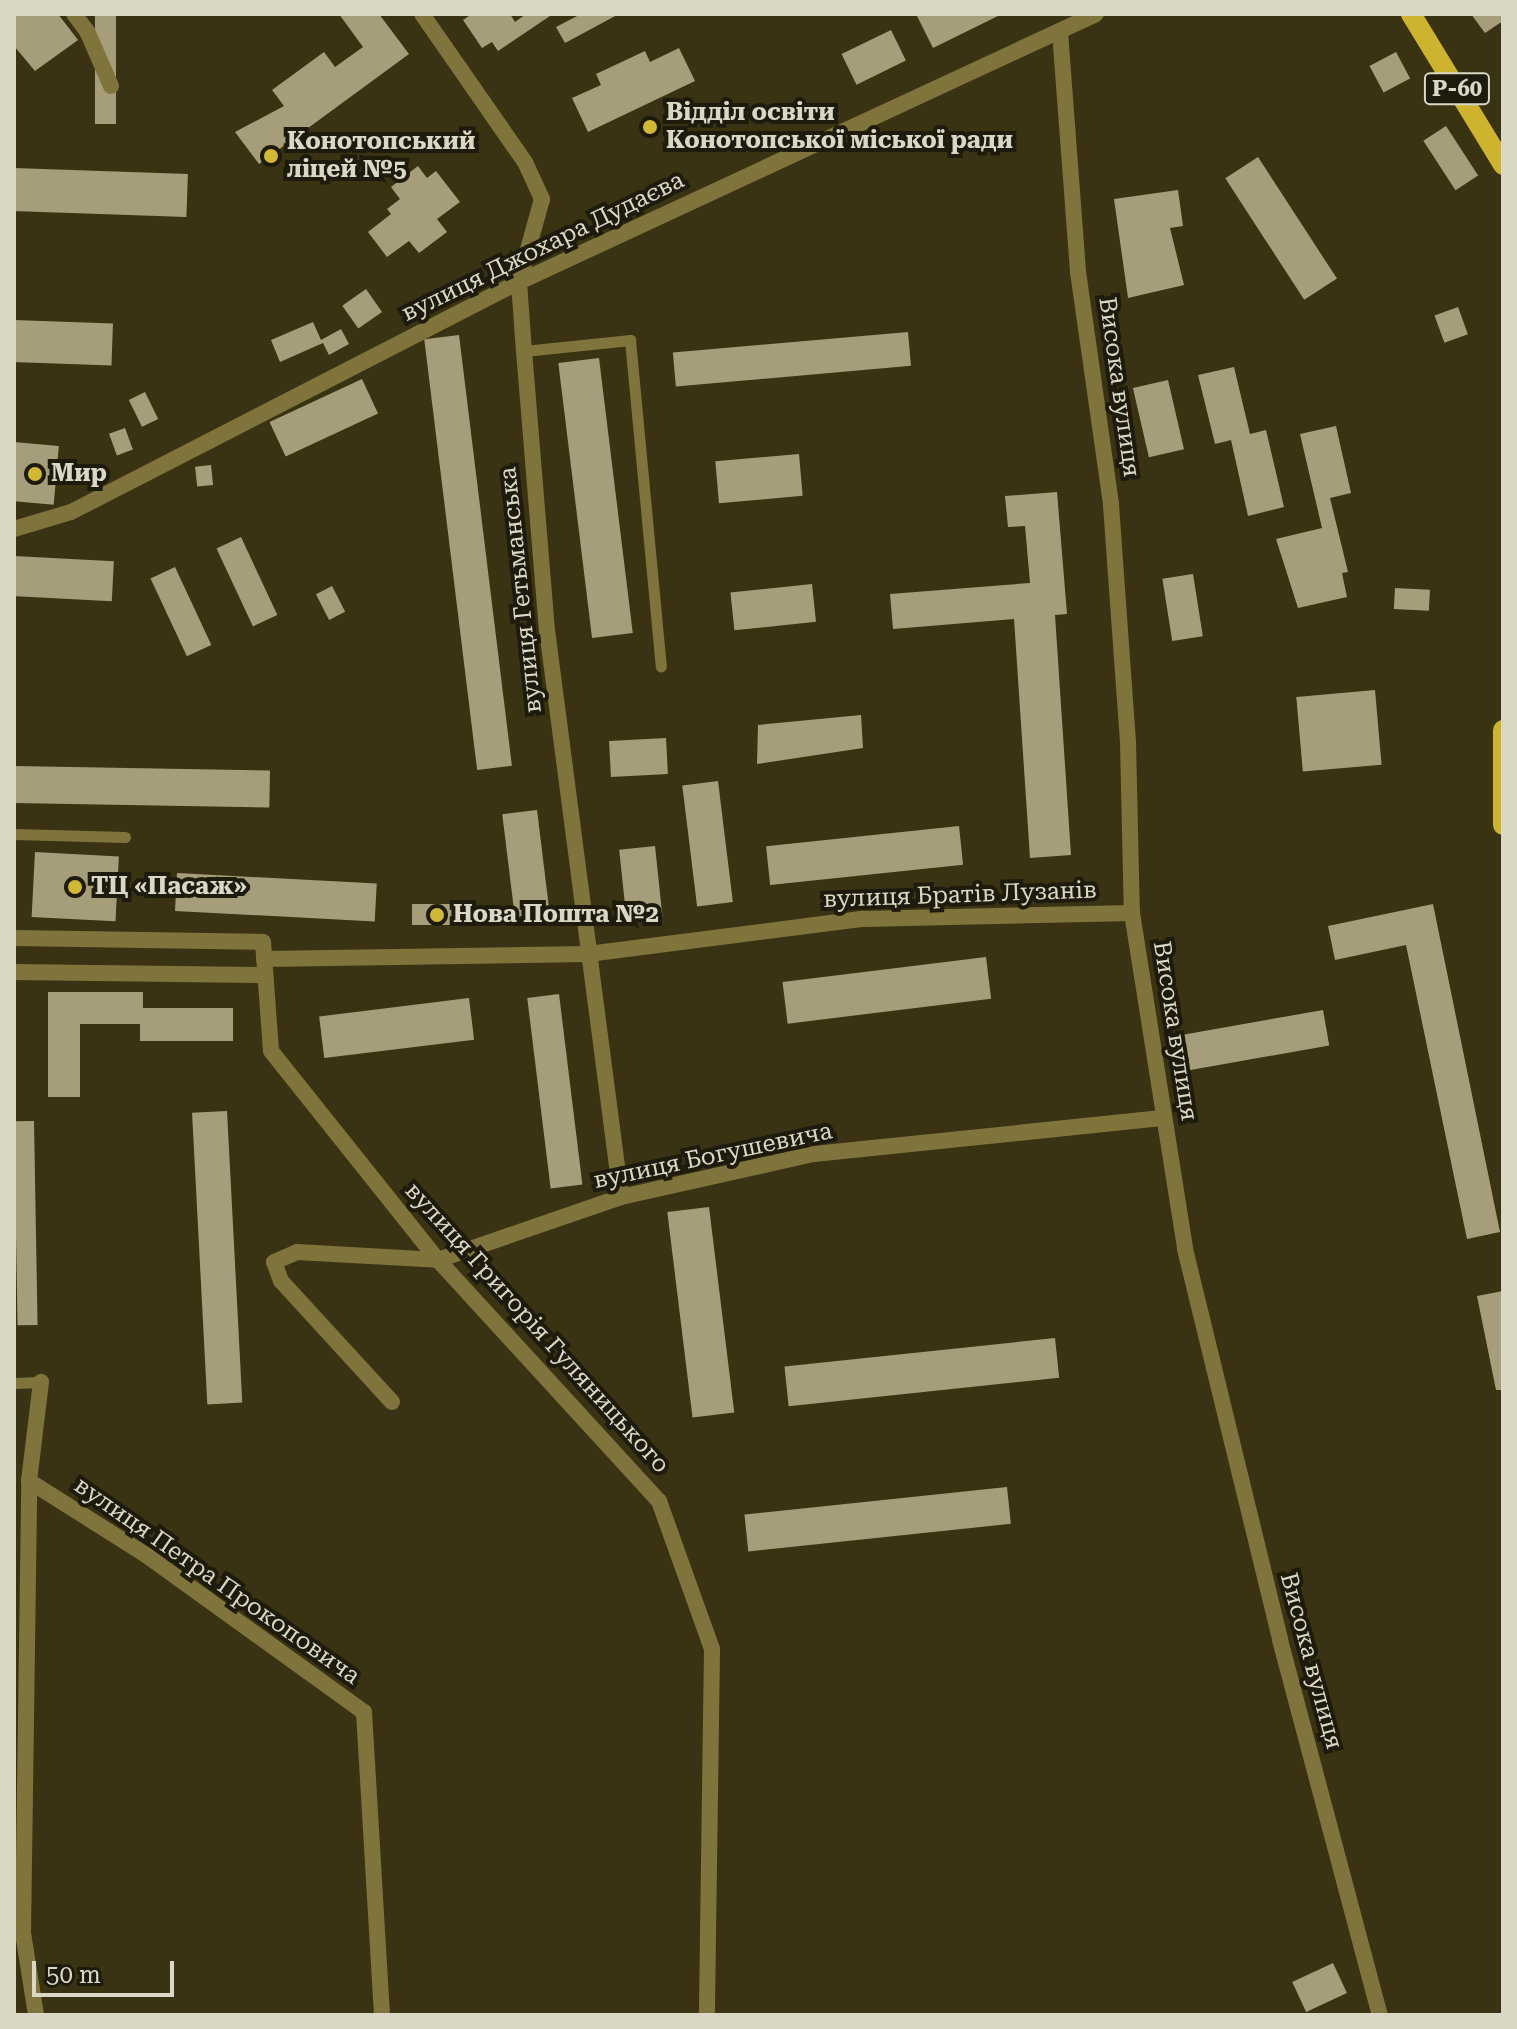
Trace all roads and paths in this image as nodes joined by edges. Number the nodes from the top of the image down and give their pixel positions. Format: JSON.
{"nodes":[{"id":1,"x":74,"y":14,"type":"edge"},
{"id":2,"x":422,"y":14,"type":"edge"},
{"id":3,"x":1096,"y":14,"type":"edge"},
{"id":4,"x":1411,"y":14,"type":"edge"},
{"id":5,"x":1060,"y":32,"type":"junction"},
{"id":6,"x":111,"y":86,"type":"dead end"},
{"id":7,"x":1503,"y":165,"type":"edge"},
{"id":8,"x":519,"y":282,"type":"junction"},
{"id":9,"x":524,"y":351,"type":"junction"},
{"id":10,"x":14,"y":529,"type":"edge"},
{"id":11,"x":661,"y":667,"type":"dead end"},
{"id":12,"x":1503,"y":730,"type":"edge"},
{"id":13,"x":1503,"y":825,"type":"edge"},
{"id":14,"x":14,"y":834,"type":"edge"},
{"id":15,"x":125,"y":837,"type":"dead end"},
{"id":16,"x":1132,"y":913,"type":"junction"},
{"id":17,"x":14,"y":938,"type":"edge"},
{"id":18,"x":588,"y":954,"type":"junction"},
{"id":19,"x":264,"y":967,"type":"junction"},
{"id":20,"x":14,"y":972,"type":"edge"},
{"id":21,"x":1164,"y":1118,"type":"junction"},
{"id":22,"x":621,"y":1197,"type":"junction"},
{"id":23,"x":438,"y":1260,"type":"junction"},
{"id":24,"x":41,"y":1382,"type":"joint"},
{"id":25,"x":14,"y":1383,"type":"edge"},
{"id":26,"x":392,"y":1402,"type":"dead end"},
{"id":27,"x":29,"y":1481,"type":"junction"},
{"id":28,"x":36,"y":2015,"type":"edge"},
{"id":29,"x":382,"y":2015,"type":"edge"},
{"id":30,"x":707,"y":2015,"type":"edge"},
{"id":31,"x":1380,"y":2015,"type":"edge"}],
"edges":[{"from":1,"to":6,"type":"street"},
{"from":2,"to":8,"type":"street","name":"вулиця Гетьманська"},
{"from":3,"to":5,"type":"street","name":"вулиця Джохара Дудаєва"},
{"from":4,"to":7,"type":"main road","number":"Р-60"},
{"from":5,"to":8,"type":"street","name":"вулиця Джохара Дудаєва"},
{"from":5,"to":16,"type":"street","name":"Висока вулиця"},
{"from":8,"to":9,"type":"street","name":"вулиця Гетьманська"},
{"from":8,"to":10,"type":"street","name":"вулиця Джохара Дудаєва"},
{"from":9,"to":11,"type":"lane"},
{"from":9,"to":18,"type":"street","name":"вулиця Гетьманська"},
{"from":12,"to":13,"type":"main road"},
{"from":14,"to":15,"type":"lane"},
{"from":16,"to":18,"type":"street","name":"вулиця Братів Лузанів"},
{"from":16,"to":21,"type":"street","name":"Висока вулиця"},
{"from":17,"to":19,"type":"street","name":"вулиця Григорія Гуляницького"},
{"from":18,"to":19,"type":"street","name":"вулиця Братів Лузанів"},
{"from":18,"to":22,"type":"street","name":"вулиця Гетьманська"},
{"from":19,"to":20,"type":"street","name":"вулиця Братів Лузанів"},
{"from":19,"to":23,"type":"street","name":"вулиця Григорія Гуляницького"},
{"from":21,"to":22,"type":"street","name":"вулиця Богушевича"},
{"from":21,"to":31,"type":"street","name":"Висока вулиця"},
{"from":22,"to":23,"type":"street","name":"вулиця Богушевича"},
{"from":23,"to":26,"type":"street","name":"вулиця Богушевича"},
{"from":23,"to":30,"type":"street","name":"вулиця Григорія Гуляницького"},
{"from":24,"to":25,"type":"lane"},
{"from":24,"to":27,"type":"street"},
{"from":27,"to":28,"type":"street"},
{"from":27,"to":29,"type":"street","name":"вулиця Петра Прокоповича"}]}
